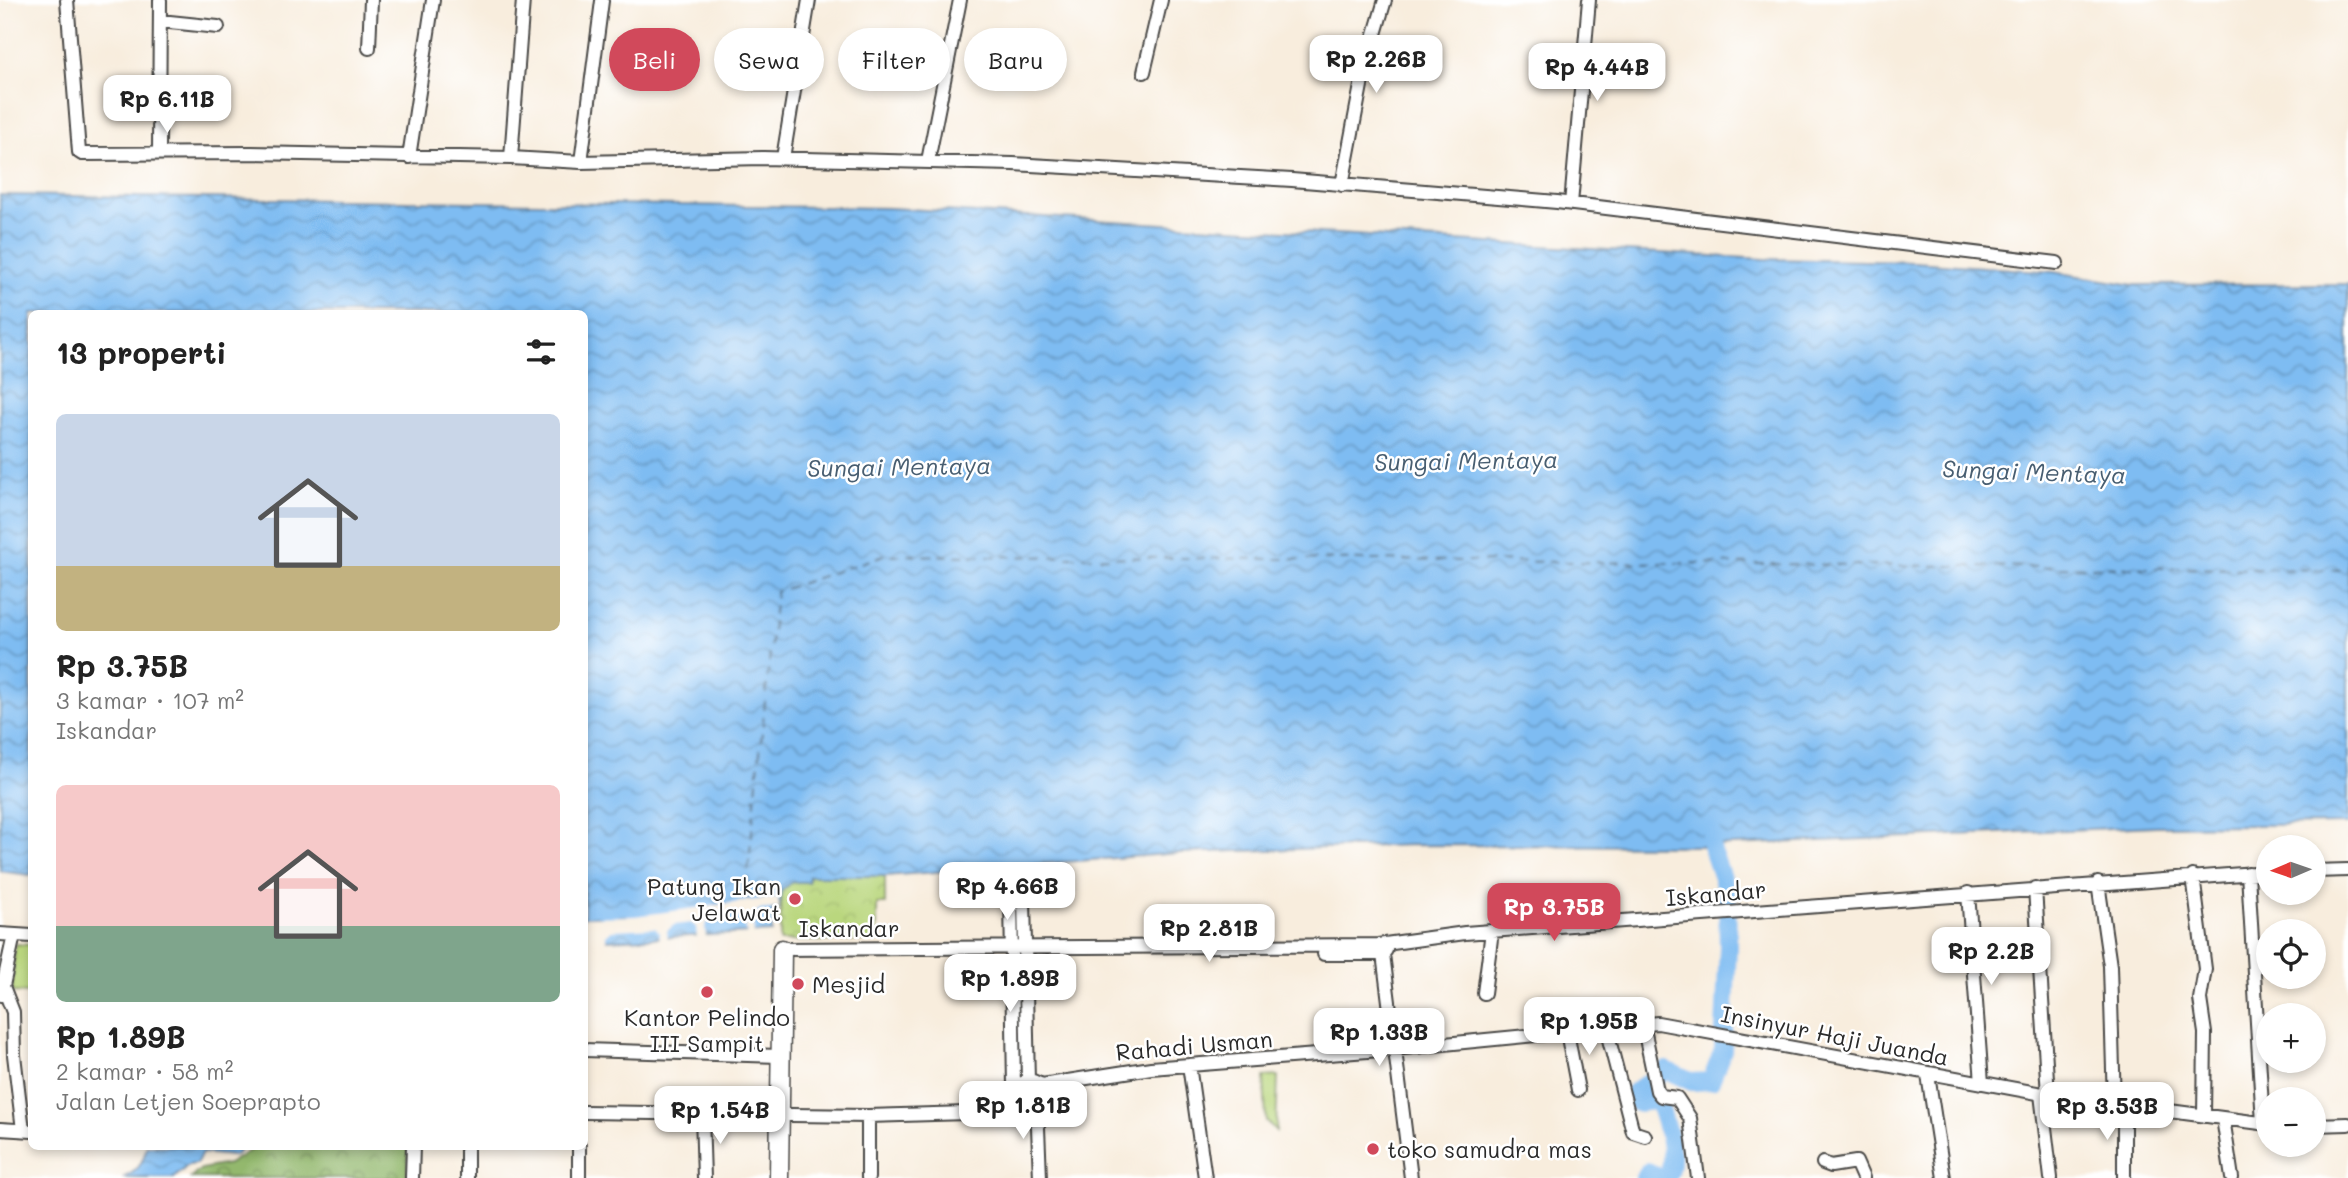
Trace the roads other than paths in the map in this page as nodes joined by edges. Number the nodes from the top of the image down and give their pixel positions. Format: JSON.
{"nodes":[{"id":1,"x":67,"y":0,"type":"edge"},
{"id":2,"x":160,"y":0,"type":"edge"},
{"id":3,"x":371,"y":0,"type":"edge"},
{"id":4,"x":433,"y":0,"type":"edge"},
{"id":5,"x":523,"y":0,"type":"edge"},
{"id":6,"x":809,"y":0,"type":"edge"},
{"id":7,"x":960,"y":0,"type":"edge"},
{"id":8,"x":1161,"y":0,"type":"edge"},
{"id":9,"x":1385,"y":0,"type":"edge"},
{"id":10,"x":1589,"y":0,"type":"edge"},
{"id":11,"x":602,"y":1,"type":"edge"},
{"id":12,"x":160,"y":21,"type":"junction"},
{"id":13,"x":218,"y":27,"type":"dead end"},
{"id":14,"x":369,"y":48,"type":"dead end"},
{"id":15,"x":1144,"y":72,"type":"dead end"},
{"id":16,"x":159,"y":152,"type":"junction"},
{"id":17,"x":409,"y":157,"type":"junction"},
{"id":18,"x":511,"y":158,"type":"junction"},
{"id":19,"x":783,"y":158,"type":"junction"},
{"id":20,"x":928,"y":161,"type":"junction"},
{"id":21,"x":581,"y":162,"type":"junction"},
{"id":22,"x":1342,"y":185,"type":"junction"},
{"id":23,"x":1571,"y":204,"type":"junction"},
{"id":24,"x":2057,"y":263,"type":"dead end"},
{"id":25,"x":2348,"y":870,"type":"edge"},
{"id":26,"x":2326,"y":871,"type":"edge"},
{"id":27,"x":2248,"y":873,"type":"junction"},
{"id":28,"x":2256,"y":873,"type":"edge"},
{"id":29,"x":2193,"y":876,"type":"junction"},
{"id":30,"x":2098,"y":883,"type":"junction"},
{"id":31,"x":2035,"y":888,"type":"junction"},
{"id":32,"x":1968,"y":893,"type":"junction"},
{"id":33,"x":1492,"y":931,"type":"junction"},
{"id":34,"x":0,"y":934,"type":"edge"},
{"id":35,"x":15,"y":935,"type":"junction"},
{"id":36,"x":28,"y":936,"type":"edge"},
{"id":37,"x":1393,"y":944,"type":"junction"},
{"id":38,"x":782,"y":949,"type":"joint"},
{"id":39,"x":1015,"y":949,"type":"junction"},
{"id":40,"x":1383,"y":954,"type":"junction"},
{"id":41,"x":1484,"y":993,"type":"dead end"},
{"id":42,"x":2,"y":994,"type":"edge"},
{"id":43,"x":1643,"y":1024,"type":"junction"},
{"id":44,"x":1606,"y":1028,"type":"junction"},
{"id":45,"x":1567,"y":1032,"type":"junction"},
{"id":46,"x":1393,"y":1049,"type":"junction"},
{"id":47,"x":588,"y":1050,"type":"edge"},
{"id":48,"x":780,"y":1056,"type":"junction"},
{"id":49,"x":1189,"y":1065,"type":"junction"},
{"id":50,"x":1927,"y":1075,"type":"junction"},
{"id":51,"x":1028,"y":1081,"type":"junction"},
{"id":52,"x":1982,"y":1083,"type":"junction"},
{"id":53,"x":1042,"y":1085,"type":"junction"},
{"id":54,"x":1014,"y":1087,"type":"junction"},
{"id":55,"x":2263,"y":1087,"type":"edge"},
{"id":56,"x":1578,"y":1090,"type":"dead end"},
{"id":57,"x":2044,"y":1094,"type":"junction"},
{"id":58,"x":1037,"y":1102,"type":"junction"},
{"id":59,"x":1006,"y":1103,"type":"junction"},
{"id":60,"x":2119,"y":1104,"type":"junction"},
{"id":61,"x":588,"y":1112,"type":"edge"},
{"id":62,"x":702,"y":1115,"type":"junction"},
{"id":63,"x":780,"y":1116,"type":"junction"},
{"id":64,"x":867,"y":1116,"type":"junction"},
{"id":65,"x":2204,"y":1116,"type":"junction"},
{"id":66,"x":2223,"y":1118,"type":"junction"},
{"id":67,"x":2256,"y":1122,"type":"edge"},
{"id":68,"x":2348,"y":1124,"type":"edge"},
{"id":69,"x":2326,"y":1125,"type":"edge"},
{"id":70,"x":0,"y":1129,"type":"edge"},
{"id":71,"x":27,"y":1131,"type":"edge"},
{"id":72,"x":1645,"y":1136,"type":"dead end"},
{"id":73,"x":413,"y":1150,"type":"edge"},
{"id":74,"x":467,"y":1150,"type":"edge"},
{"id":75,"x":579,"y":1150,"type":"edge"},
{"id":76,"x":1823,"y":1163,"type":"dead end"},
{"id":77,"x":412,"y":1178,"type":"edge"},
{"id":78,"x":467,"y":1178,"type":"edge"},
{"id":79,"x":579,"y":1178,"type":"edge"},
{"id":80,"x":704,"y":1178,"type":"edge"},
{"id":81,"x":779,"y":1178,"type":"edge"},
{"id":82,"x":868,"y":1178,"type":"edge"},
{"id":83,"x":1040,"y":1178,"type":"edge"},
{"id":84,"x":1205,"y":1178,"type":"edge"},
{"id":85,"x":1411,"y":1178,"type":"edge"},
{"id":86,"x":1698,"y":1178,"type":"edge"},
{"id":87,"x":1863,"y":1178,"type":"edge"},
{"id":88,"x":1944,"y":1178,"type":"edge"},
{"id":89,"x":2051,"y":1178,"type":"edge"},
{"id":90,"x":2124,"y":1178,"type":"edge"},
{"id":91,"x":2232,"y":1178,"type":"edge"}],
"edges":[{"from":1,"to":16,"type":"street"},
{"from":2,"to":12,"type":"street"},
{"from":3,"to":14,"type":"street"},
{"from":4,"to":17,"type":"street"},
{"from":5,"to":18,"type":"street"},
{"from":6,"to":19,"type":"street"},
{"from":7,"to":20,"type":"street"},
{"from":8,"to":15,"type":"street"},
{"from":9,"to":22,"type":"street"},
{"from":10,"to":23,"type":"street"},
{"from":11,"to":21,"type":"street"},
{"from":12,"to":13,"type":"street"},
{"from":12,"to":16,"type":"street"},
{"from":16,"to":17,"type":"street"},
{"from":17,"to":18,"type":"street"},
{"from":18,"to":21,"type":"street"},
{"from":19,"to":20,"type":"street"},
{"from":19,"to":21,"type":"street"},
{"from":20,"to":22,"type":"street"},
{"from":22,"to":23,"type":"street"},
{"from":23,"to":24,"type":"street"},
{"from":25,"to":26,"type":"street"},
{"from":27,"to":28,"type":"street","name":"Iskandar"},
{"from":27,"to":29,"type":"street","name":"Iskandar"},
{"from":27,"to":55,"type":"street"},
{"from":29,"to":30,"type":"street","name":"Iskandar"},
{"from":29,"to":65,"type":"street"},
{"from":30,"to":31,"type":"street","name":"Iskandar"},
{"from":30,"to":60,"type":"street"},
{"from":31,"to":32,"type":"street","name":"Iskandar"},
{"from":31,"to":57,"type":"street"},
{"from":32,"to":33,"type":"street","name":"Iskandar"},
{"from":32,"to":52,"type":"street"},
{"from":33,"to":37,"type":"street","name":"Iskandar"},
{"from":33,"to":41,"type":"street"},
{"from":34,"to":35,"type":"street"},
{"from":35,"to":36,"type":"street"},
{"from":35,"to":42,"type":"street"},
{"from":37,"to":39,"type":"street","name":"Iskandar"},
{"from":37,"to":40,"type":"street"},
{"from":38,"to":39,"type":"street","name":"Iskandar"},
{"from":38,"to":48,"type":"highway"},
{"from":39,"to":40,"type":"street","name":"Iskandar"},
{"from":39,"to":51,"type":"street"},
{"from":39,"to":54,"type":"street"},
{"from":40,"to":46,"type":"street"},
{"from":42,"to":71,"type":"street"},
{"from":43,"to":44,"type":"street","name":"Insinyur Haji Juanda"},
{"from":43,"to":50,"type":"street","name":"Insinyur Haji Juanda"},
{"from":43,"to":86,"type":"street"},
{"from":44,"to":45,"type":"street","name":"Insinyur Haji Juanda"},
{"from":44,"to":72,"type":"street"},
{"from":45,"to":46,"type":"street","name":"Insinyur Haji Juanda"},
{"from":45,"to":56,"type":"street"},
{"from":46,"to":49,"type":"street","name":"Rahadi Usman"},
{"from":46,"to":85,"type":"street"},
{"from":47,"to":48,"type":"street"},
{"from":48,"to":63,"type":"highway"},
{"from":49,"to":53,"type":"street","name":"Rahadi Usman"},
{"from":49,"to":84,"type":"street"},
{"from":50,"to":52,"type":"street","name":"Insinyur Haji Juanda"},
{"from":50,"to":88,"type":"street"},
{"from":51,"to":53,"type":"street"},
{"from":51,"to":54,"type":"street"},
{"from":52,"to":57,"type":"street","name":"Insinyur Haji Juanda"},
{"from":53,"to":58,"type":"street"},
{"from":54,"to":59,"type":"street"},
{"from":57,"to":60,"type":"street","name":"Insinyur Haji Juanda"},
{"from":57,"to":89,"type":"street"},
{"from":58,"to":59,"type":"street"},
{"from":58,"to":83,"type":"street"},
{"from":59,"to":64,"type":"street"},
{"from":60,"to":65,"type":"street","name":"Insinyur Haji Juanda"},
{"from":60,"to":90,"type":"street"},
{"from":61,"to":62,"type":"street"},
{"from":62,"to":63,"type":"street"},
{"from":62,"to":80,"type":"street"},
{"from":63,"to":64,"type":"street"},
{"from":63,"to":81,"type":"highway"},
{"from":64,"to":82,"type":"street"},
{"from":65,"to":66,"type":"street","name":"Insinyur Haji Juanda"},
{"from":66,"to":67,"type":"street","name":"Insinyur Haji Juanda"},
{"from":66,"to":91,"type":"street"},
{"from":68,"to":69,"type":"street"},
{"from":70,"to":71,"type":"street"},
{"from":73,"to":77,"type":"street"},
{"from":74,"to":78,"type":"street"},
{"from":75,"to":79,"type":"street"},
{"from":76,"to":87,"type":"street"}]}
